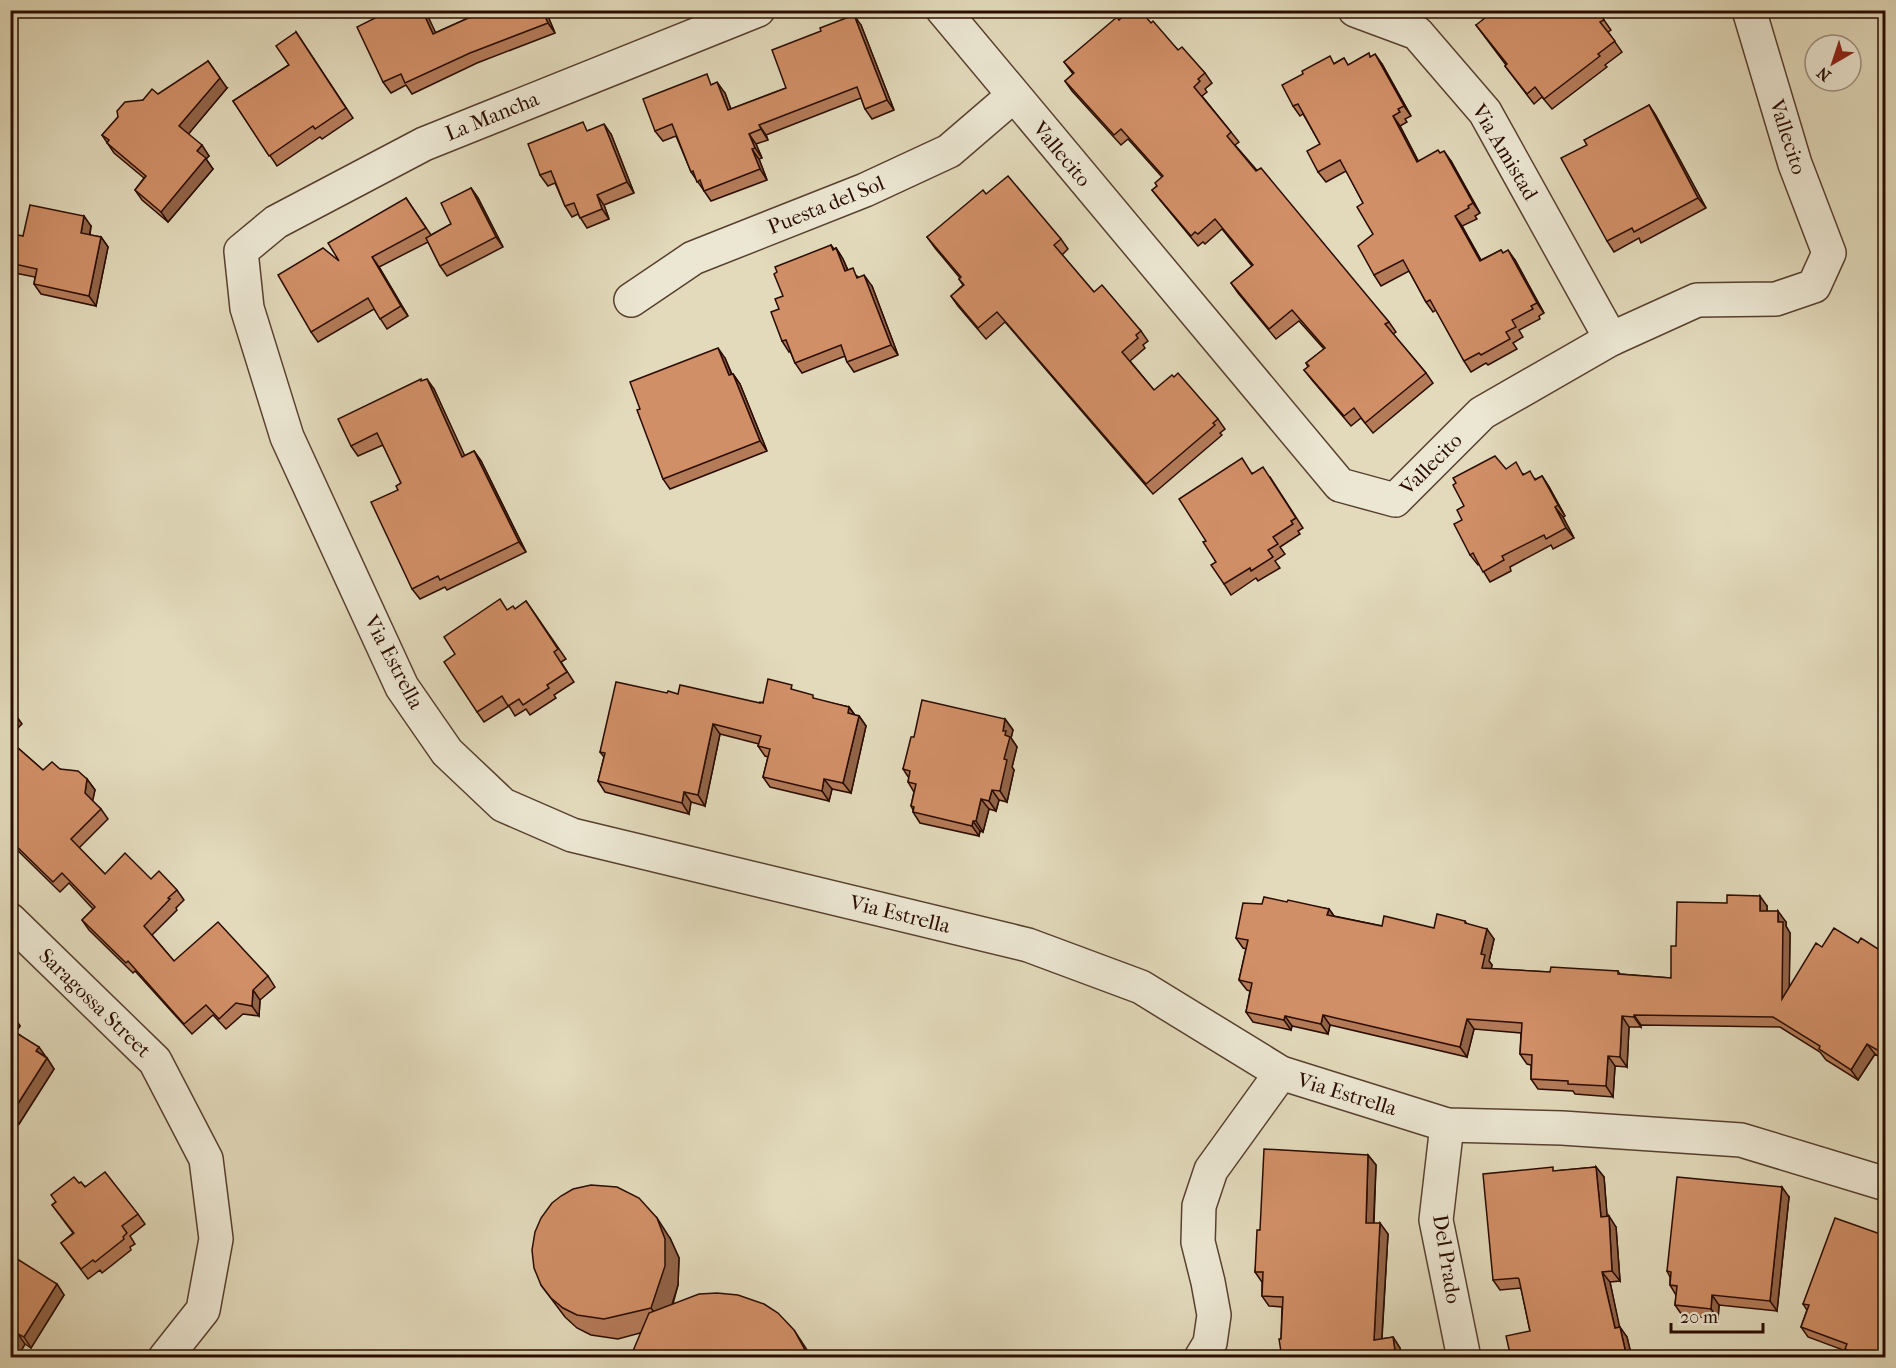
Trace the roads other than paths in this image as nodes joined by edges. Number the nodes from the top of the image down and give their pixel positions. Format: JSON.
{"nodes":[{"id":1,"x":758,"y":10,"type":"edge"},
{"id":2,"x":943,"y":10,"type":"edge"},
{"id":3,"x":1355,"y":10,"type":"edge"},
{"id":4,"x":1749,"y":10,"type":"edge"},
{"id":5,"x":1013,"y":96,"type":"junction"},
{"id":6,"x":241,"y":250,"type":"joint"},
{"id":7,"x":631,"y":300,"type":"dead end"},
{"id":8,"x":1611,"y":339,"type":"junction"},
{"id":9,"x":10,"y":920,"type":"edge"},
{"id":10,"x":1281,"y":1073,"type":"junction"},
{"id":11,"x":1447,"y":1125,"type":"junction"},
{"id":12,"x":1886,"y":1184,"type":"edge"},
{"id":13,"x":165,"y":1358,"type":"edge"},
{"id":14,"x":1201,"y":1358,"type":"edge"},
{"id":15,"x":1464,"y":1358,"type":"edge"}],
"edges":[{"from":1,"to":6,"type":"street","name":"La Mancha"},
{"from":2,"to":5,"type":"street","name":"Vallecito"},
{"from":3,"to":8,"type":"street","name":"Via Amistad"},
{"from":4,"to":8,"type":"street","name":"Vallecito"},
{"from":5,"to":7,"type":"street","name":"Puesta del Sol"},
{"from":5,"to":8,"type":"street","name":"Vallecito"},
{"from":6,"to":10,"type":"street","name":"Via Estrella"},
{"from":9,"to":13,"type":"street","name":"Saragossa Street"},
{"from":10,"to":11,"type":"street","name":"Via Estrella"},
{"from":10,"to":14,"type":"street"},
{"from":11,"to":12,"type":"street","name":"Via Estrella"},
{"from":11,"to":15,"type":"street","name":"Del Prado"}]}
